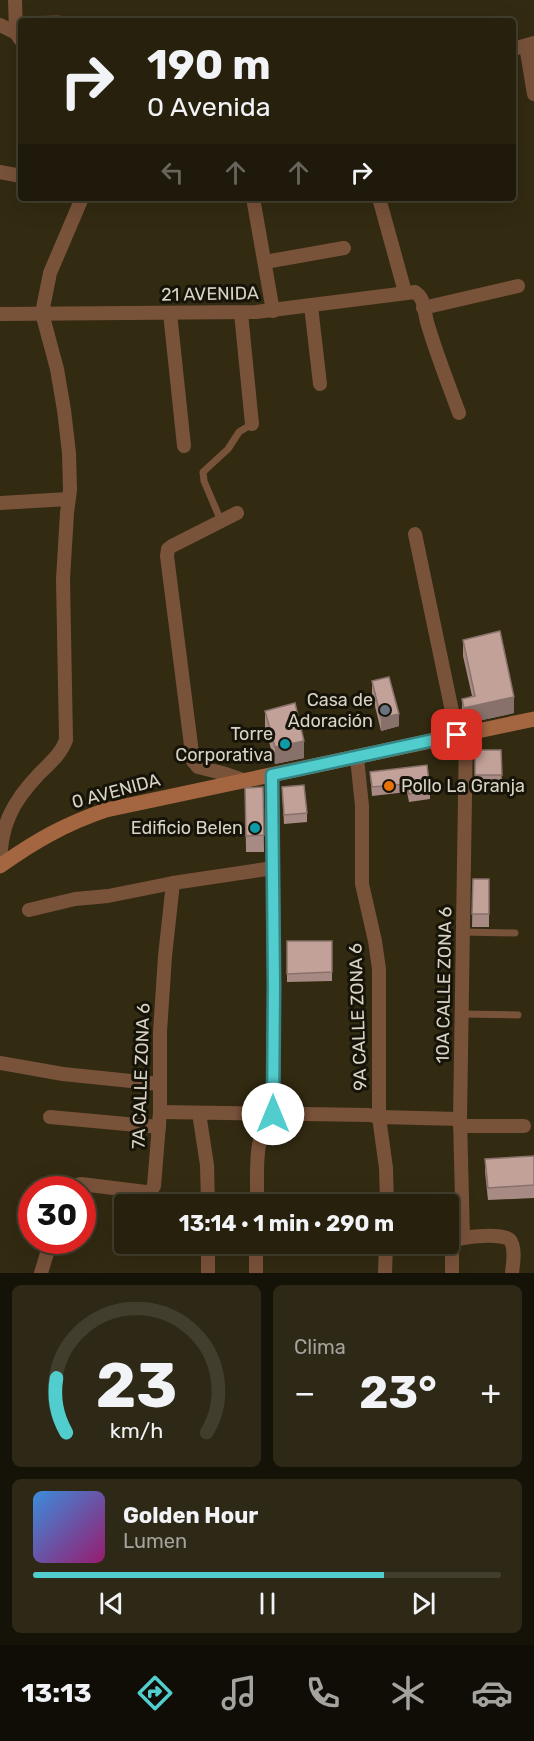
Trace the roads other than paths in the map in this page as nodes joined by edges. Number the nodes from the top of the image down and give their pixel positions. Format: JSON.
{"nodes":[{"id":1,"x":15,"y":0,"type":"edge"},
{"id":2,"x":0,"y":25,"type":"edge"},
{"id":3,"x":18,"y":31,"type":"edge"},
{"id":4,"x":524,"y":46,"type":"edge"},
{"id":5,"x":534,"y":94,"type":"edge"},
{"id":6,"x":0,"y":172,"type":"edge"},
{"id":7,"x":18,"y":175,"type":"edge"},
{"id":8,"x":81,"y":201,"type":"edge"},
{"id":9,"x":254,"y":201,"type":"edge"},
{"id":10,"x":381,"y":201,"type":"edge"},
{"id":11,"x":344,"y":248,"type":"dead end"},
{"id":12,"x":265,"y":261,"type":"junction"},
{"id":13,"x":518,"y":286,"type":"dead end"},
{"id":14,"x":411,"y":293,"type":"junction"},
{"id":15,"x":312,"y":306,"type":"junction"},
{"id":16,"x":423,"y":308,"type":"junction"},
{"id":17,"x":273,"y":311,"type":"junction"},
{"id":18,"x":170,"y":313,"type":"junction"},
{"id":19,"x":241,"y":313,"type":"junction"},
{"id":20,"x":0,"y":314,"type":"edge"},
{"id":21,"x":42,"y":314,"type":"junction"},
{"id":22,"x":320,"y":384,"type":"dead end"},
{"id":23,"x":459,"y":413,"type":"dead end"},
{"id":24,"x":252,"y":424,"type":"joint"},
{"id":25,"x":184,"y":446,"type":"dead end"},
{"id":26,"x":68,"y":499,"type":"junction"},
{"id":27,"x":0,"y":503,"type":"edge"},
{"id":28,"x":237,"y":513,"type":"dead end"},
{"id":29,"x":221,"y":521,"type":"junction"},
{"id":30,"x":415,"y":534,"type":"dead end"},
{"id":31,"x":534,"y":719,"type":"edge"},
{"id":32,"x":462,"y":734,"type":"junction"},
{"id":33,"x":357,"y":758,"type":"junction"},
{"id":34,"x":272,"y":775,"type":"junction"},
{"id":35,"x":243,"y":780,"type":"junction"},
{"id":36,"x":0,"y":866,"type":"edge"},
{"id":37,"x":273,"y":867,"type":"junction"},
{"id":38,"x":173,"y":883,"type":"junction"},
{"id":39,"x":29,"y":910,"type":"dead end"},
{"id":40,"x":463,"y":932,"type":"junction"},
{"id":41,"x":515,"y":933,"type":"dead end"},
{"id":42,"x":462,"y":1014,"type":"junction"},
{"id":43,"x":518,"y":1015,"type":"dead end"},
{"id":44,"x":0,"y":1063,"type":"edge"},
{"id":45,"x":160,"y":1084,"type":"junction"},
{"id":46,"x":160,"y":1112,"type":"junction"},
{"id":47,"x":199,"y":1113,"type":"junction"},
{"id":48,"x":273,"y":1114,"type":"junction"},
{"id":49,"x":50,"y":1117,"type":"dead end"},
{"id":50,"x":379,"y":1117,"type":"junction"},
{"id":51,"x":460,"y":1122,"type":"junction"},
{"id":52,"x":524,"y":1126,"type":"dead end"},
{"id":53,"x":159,"y":1127,"type":"junction"},
{"id":54,"x":96,"y":1186,"type":"edge"},
{"id":55,"x":208,"y":1194,"type":"edge"},
{"id":56,"x":257,"y":1194,"type":"edge"},
{"id":57,"x":387,"y":1194,"type":"edge"},
{"id":58,"x":459,"y":1239,"type":"joint"},
{"id":59,"x":47,"y":1254,"type":"edge"},
{"id":60,"x":208,"y":1254,"type":"edge"},
{"id":61,"x":256,"y":1254,"type":"edge"},
{"id":62,"x":386,"y":1254,"type":"edge"},
{"id":63,"x":452,"y":1254,"type":"edge"},
{"id":64,"x":41,"y":1273,"type":"edge"},
{"id":65,"x":208,"y":1273,"type":"edge"},
{"id":66,"x":256,"y":1273,"type":"edge"},
{"id":67,"x":385,"y":1273,"type":"edge"},
{"id":68,"x":452,"y":1273,"type":"edge"},
{"id":69,"x":512,"y":1273,"type":"edge"}],
"edges":[{"from":1,"to":3,"type":"street"},
{"from":2,"to":3,"type":"street"},
{"from":4,"to":5,"type":"street"},
{"from":6,"to":7,"type":"street"},
{"from":8,"to":21,"type":"street"},
{"from":9,"to":12,"type":"street"},
{"from":10,"to":14,"type":"street"},
{"from":11,"to":12,"type":"street"},
{"from":12,"to":17,"type":"street"},
{"from":13,"to":16,"type":"street"},
{"from":14,"to":15,"type":"street","name":"21 AVENIDA"},
{"from":14,"to":16,"type":"street"},
{"from":15,"to":17,"type":"street","name":"21 AVENIDA"},
{"from":15,"to":22,"type":"street"},
{"from":16,"to":23,"type":"street"},
{"from":17,"to":19,"type":"street","name":"21 AVENIDA"},
{"from":18,"to":19,"type":"street","name":"21 AVENIDA"},
{"from":18,"to":21,"type":"street","name":"21 AVENIDA"},
{"from":18,"to":25,"type":"street"},
{"from":19,"to":24,"type":"street"},
{"from":20,"to":21,"type":"street","name":"21 AVENIDA"},
{"from":21,"to":26,"type":"street"},
{"from":24,"to":29,"type":"lane"},
{"from":26,"to":27,"type":"street"},
{"from":26,"to":36,"type":"street"},
{"from":28,"to":29,"type":"street"},
{"from":29,"to":35,"type":"street"},
{"from":30,"to":32,"type":"street","name":"10A CALLE ZONA 6"},
{"from":31,"to":32,"type":"street","name":"0 AVENIDA"},
{"from":32,"to":33,"type":"street","name":"0 AVENIDA"},
{"from":32,"to":40,"type":"street","name":"10A CALLE ZONA 6"},
{"from":33,"to":34,"type":"street","name":"0 AVENIDA"},
{"from":33,"to":50,"type":"street","name":"9A CALLE ZONA 6"},
{"from":34,"to":35,"type":"street","name":"0 AVENIDA"},
{"from":34,"to":37,"type":"street"},
{"from":35,"to":36,"type":"street","name":"0 AVENIDA"},
{"from":37,"to":38,"type":"street"},
{"from":37,"to":48,"type":"street"},
{"from":38,"to":39,"type":"street"},
{"from":38,"to":45,"type":"street","name":"7A CALLE ZONA 6"},
{"from":40,"to":41,"type":"lane"},
{"from":40,"to":42,"type":"street","name":"10A CALLE ZONA 6"},
{"from":42,"to":43,"type":"lane"},
{"from":42,"to":51,"type":"street","name":"10A CALLE ZONA 6"},
{"from":44,"to":45,"type":"street"},
{"from":45,"to":46,"type":"street","name":"7A CALLE ZONA 6"},
{"from":46,"to":47,"type":"street"},
{"from":46,"to":53,"type":"street","name":"7A CALLE ZONA 6"},
{"from":47,"to":48,"type":"street"},
{"from":47,"to":55,"type":"street"},
{"from":48,"to":50,"type":"street"},
{"from":48,"to":56,"type":"street"},
{"from":49,"to":53,"type":"street"},
{"from":50,"to":51,"type":"street"},
{"from":50,"to":57,"type":"street","name":"9A CALLE ZONA 6"},
{"from":51,"to":52,"type":"street"},
{"from":51,"to":58,"type":"street","name":"10A CALLE ZONA 6"},
{"from":53,"to":54,"type":"street","name":"7A CALLE ZONA 6"},
{"from":58,"to":69,"type":"street"},
{"from":59,"to":64,"type":"street"},
{"from":60,"to":65,"type":"street"},
{"from":61,"to":66,"type":"street"},
{"from":62,"to":67,"type":"street"},
{"from":63,"to":68,"type":"street","name":"10A CALLE ZONA 6"}]}
